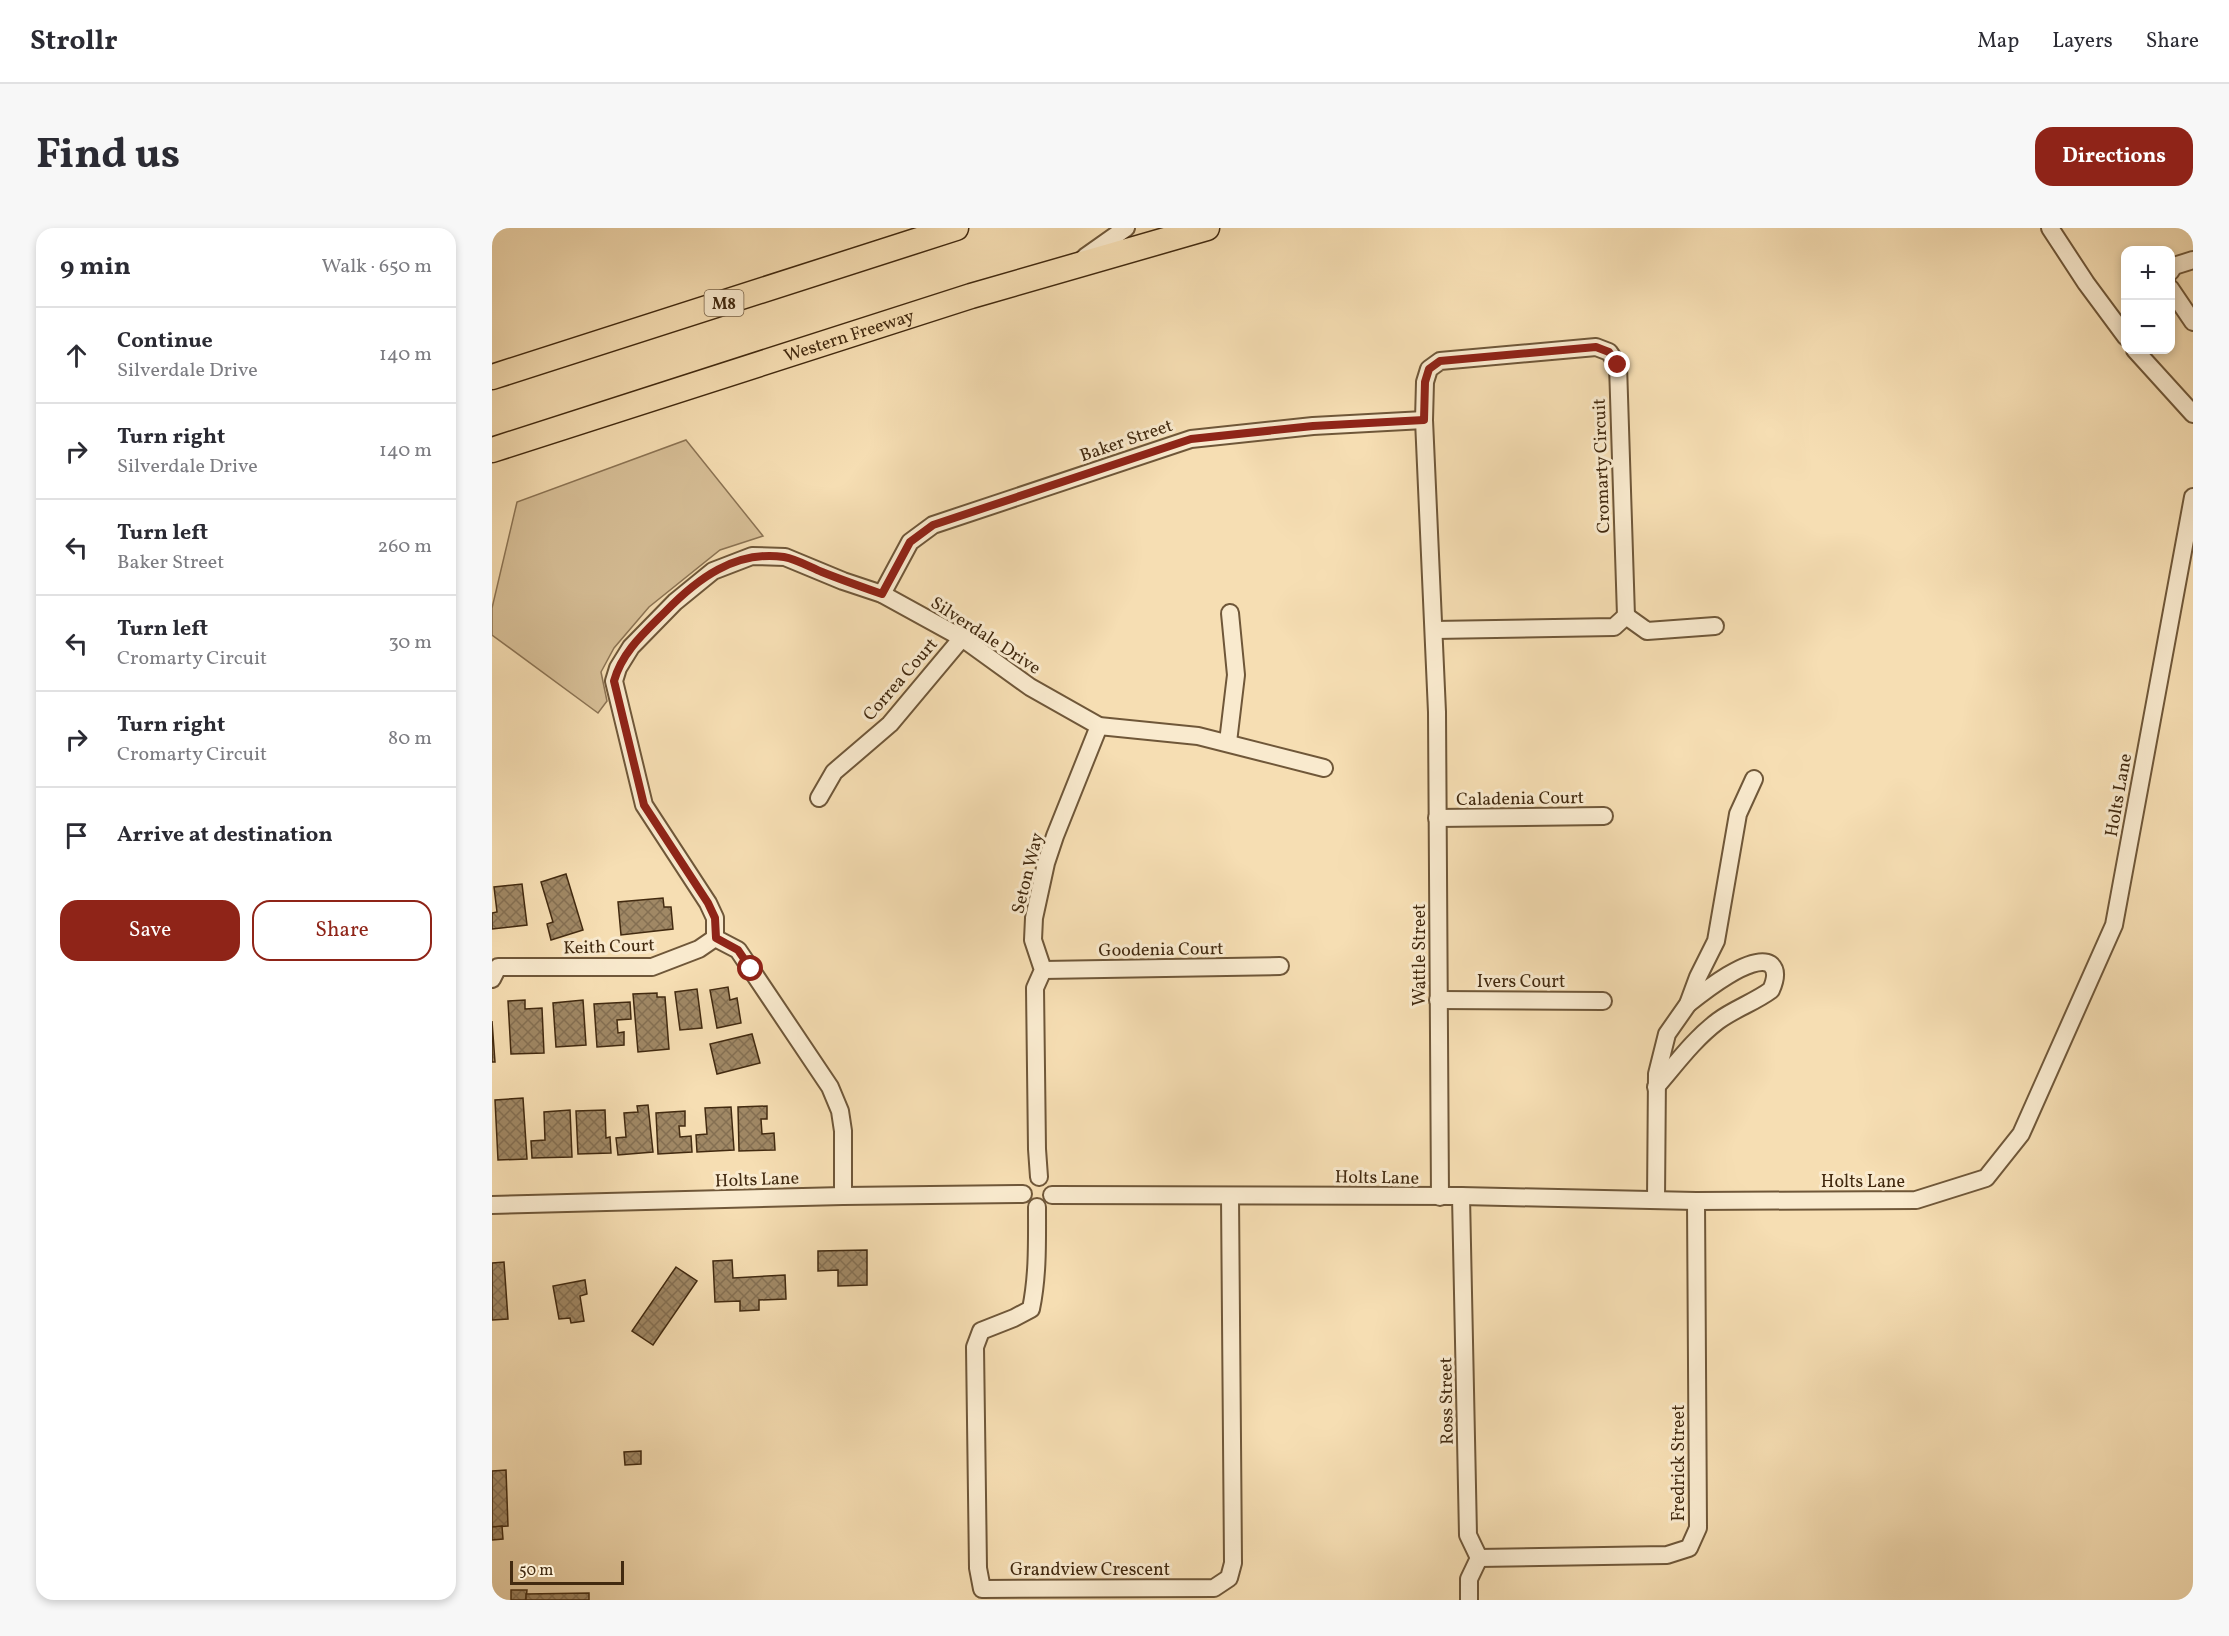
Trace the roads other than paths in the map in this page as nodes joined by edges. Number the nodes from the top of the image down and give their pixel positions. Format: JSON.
{"nodes":[{"id":1,"x":956,"y":228,"type":"edge"},
{"id":2,"x":1126,"y":228,"type":"edge"},
{"id":3,"x":1208,"y":228,"type":"edge"},
{"id":4,"x":2050,"y":228,"type":"edge"},
{"id":5,"x":2193,"y":260,"type":"edge"},
{"id":6,"x":2175,"y":266,"type":"edge"},
{"id":7,"x":1067,"y":268,"type":"junction"},
{"id":8,"x":2175,"y":295,"type":"edge"},
{"id":9,"x":2193,"y":322,"type":"edge"},
{"id":10,"x":2121,"y":330,"type":"edge"},
{"id":11,"x":2140,"y":354,"type":"edge"},
{"id":12,"x":492,"y":377,"type":"edge"},
{"id":13,"x":2193,"y":414,"type":"edge"},
{"id":14,"x":1424,"y":420,"type":"junction"},
{"id":15,"x":492,"y":450,"type":"edge"},
{"id":16,"x":2193,"y":497,"type":"edge"},
{"id":17,"x":882,"y":594,"type":"junction"},
{"id":18,"x":1230,"y":613,"type":"dead end"},
{"id":19,"x":1626,"y":616,"type":"junction"},
{"id":20,"x":1715,"y":626,"type":"dead end"},
{"id":21,"x":1434,"y":630,"type":"junction"},
{"id":22,"x":962,"y":638,"type":"junction"},
{"id":23,"x":1437,"y":712,"type":"joint"},
{"id":24,"x":1099,"y":726,"type":"junction"},
{"id":25,"x":1227,"y":742,"type":"junction"},
{"id":26,"x":1324,"y":768,"type":"dead end"},
{"id":27,"x":1754,"y":779,"type":"dead end"},
{"id":28,"x":819,"y":798,"type":"dead end"},
{"id":29,"x":1604,"y":816,"type":"dead end"},
{"id":30,"x":1437,"y":818,"type":"junction"},
{"id":31,"x":716,"y":938,"type":"junction"},
{"id":32,"x":1280,"y":966,"type":"dead end"},
{"id":33,"x":494,"y":967,"type":"edge"},
{"id":34,"x":1043,"y":970,"type":"junction"},
{"id":35,"x":1438,"y":1000,"type":"junction"},
{"id":36,"x":1603,"y":1001,"type":"dead end"},
{"id":37,"x":1688,"y":1004,"type":"junction"},
{"id":38,"x":1656,"y":1087,"type":"junction"},
{"id":39,"x":1039,"y":1178,"type":"junction"},
{"id":40,"x":1023,"y":1194,"type":"junction"},
{"id":41,"x":1052,"y":1195,"type":"junction"},
{"id":42,"x":843,"y":1196,"type":"junction"},
{"id":43,"x":1230,"y":1196,"type":"junction"},
{"id":44,"x":1461,"y":1196,"type":"junction"},
{"id":45,"x":1440,"y":1197,"type":"junction"},
{"id":46,"x":1656,"y":1200,"type":"junction"},
{"id":47,"x":1696,"y":1201,"type":"junction"},
{"id":48,"x":492,"y":1205,"type":"edge"},
{"id":49,"x":1037,"y":1207,"type":"junction"},
{"id":50,"x":1479,"y":1558,"type":"junction"},
{"id":51,"x":1469,"y":1600,"type":"edge"}],
"edges":[{"from":1,"to":12,"type":"highway","number":"M8"},
{"from":2,"to":7,"type":"street"},
{"from":3,"to":7,"type":"highway","name":"Western Freeway"},
{"from":4,"to":10,"type":"street"},
{"from":5,"to":6,"type":"street"},
{"from":7,"to":15,"type":"highway","name":"Western Freeway"},
{"from":8,"to":9,"type":"street"},
{"from":11,"to":13,"type":"street"},
{"from":14,"to":17,"type":"street","name":"Baker Street"},
{"from":14,"to":19,"type":"street","name":"Cromarty Circuit"},
{"from":14,"to":21,"type":"street","name":"Cromarty Circuit"},
{"from":16,"to":47,"type":"street","name":"Holts Lane"},
{"from":17,"to":22,"type":"street","name":"Silverdale Drive"},
{"from":17,"to":31,"type":"street","name":"Silverdale Drive"},
{"from":18,"to":25,"type":"street"},
{"from":19,"to":20,"type":"street"},
{"from":19,"to":21,"type":"street"},
{"from":21,"to":23,"type":"street","name":"Cromarty Circuit"},
{"from":22,"to":24,"type":"street","name":"Silverdale Drive"},
{"from":22,"to":28,"type":"street","name":"Correa Court"},
{"from":23,"to":30,"type":"street","name":"Wattle Street"},
{"from":24,"to":25,"type":"street","name":"Silverdale Drive"},
{"from":24,"to":34,"type":"street","name":"Seton Way"},
{"from":25,"to":26,"type":"street","name":"Silverdale Drive"},
{"from":27,"to":37,"type":"street"},
{"from":29,"to":30,"type":"street","name":"Caladenia Court"},
{"from":30,"to":35,"type":"street","name":"Wattle Street"},
{"from":31,"to":33,"type":"street","name":"Keith Court"},
{"from":31,"to":42,"type":"street"},
{"from":32,"to":34,"type":"street","name":"Goodenia Court"},
{"from":34,"to":39,"type":"street"},
{"from":35,"to":36,"type":"street","name":"Ivers Court"},
{"from":35,"to":45,"type":"street","name":"Wattle Street"},
{"from":37,"to":38,"type":"street"},
{"from":37,"to":38,"type":"street"},
{"from":38,"to":46,"type":"street"},
{"from":39,"to":40,"type":"street"},
{"from":39,"to":41,"type":"street"},
{"from":40,"to":42,"type":"street","name":"Holts Lane"},
{"from":40,"to":49,"type":"street"},
{"from":41,"to":43,"type":"street","name":"Holts Lane"},
{"from":41,"to":49,"type":"street"},
{"from":42,"to":48,"type":"street","name":"Holts Lane"},
{"from":43,"to":45,"type":"street","name":"Holts Lane"},
{"from":43,"to":49,"type":"street","name":"Grandview Crescent"},
{"from":44,"to":45,"type":"street","name":"Holts Lane"},
{"from":44,"to":46,"type":"street","name":"Holts Lane"},
{"from":44,"to":50,"type":"street","name":"Ross Street"},
{"from":46,"to":47,"type":"street","name":"Holts Lane"},
{"from":47,"to":50,"type":"street","name":"Fredrick Street"},
{"from":50,"to":51,"type":"street"}]}
